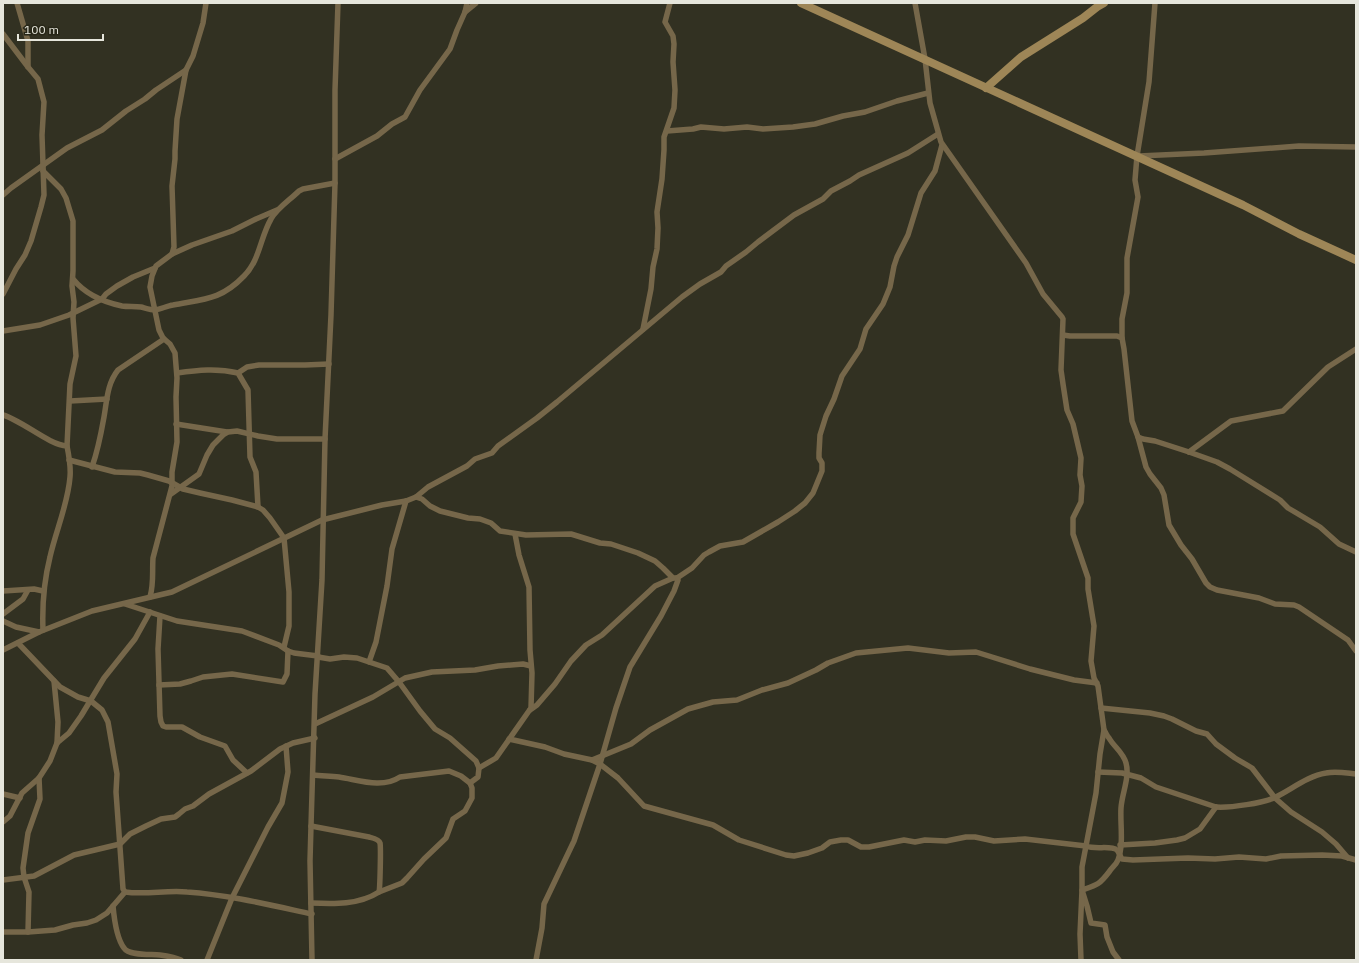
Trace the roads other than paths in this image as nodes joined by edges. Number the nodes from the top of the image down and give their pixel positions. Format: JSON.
{"nodes":[{"id":1,"x":17,"y":3,"type":"edge"},
{"id":2,"x":206,"y":3,"type":"edge"},
{"id":3,"x":338,"y":3,"type":"edge"},
{"id":4,"x":467,"y":3,"type":"edge"},
{"id":5,"x":476,"y":3,"type":"edge"},
{"id":6,"x":670,"y":3,"type":"edge"},
{"id":7,"x":801,"y":3,"type":"edge"},
{"id":8,"x":915,"y":3,"type":"edge"},
{"id":9,"x":1104,"y":3,"type":"edge"},
{"id":10,"x":1155,"y":3,"type":"edge"},
{"id":11,"x":465,"y":12,"type":"junction"},
{"id":12,"x":3,"y":34,"type":"edge"},
{"id":13,"x":925,"y":59,"type":"junction"},
{"id":14,"x":28,"y":67,"type":"junction"},
{"id":15,"x":186,"y":70,"type":"junction"},
{"id":16,"x":986,"y":88,"type":"junction"},
{"id":17,"x":928,"y":93,"type":"junction"},
{"id":18,"x":667,"y":131,"type":"junction"},
{"id":19,"x":938,"y":134,"type":"junction"},
{"id":20,"x":942,"y":145,"type":"junction"},
{"id":21,"x":1356,"y":147,"type":"edge"},
{"id":22,"x":1137,"y":156,"type":"junction"},
{"id":23,"x":335,"y":159,"type":"junction"},
{"id":24,"x":43,"y":168,"type":"junction"},
{"id":25,"x":335,"y":183,"type":"junction"},
{"id":26,"x":3,"y":195,"type":"edge"},
{"id":27,"x":278,"y":210,"type":"junction"},
{"id":28,"x":172,"y":254,"type":"junction"},
{"id":29,"x":1356,"y":260,"type":"edge"},
{"id":30,"x":155,"y":268,"type":"junction"},
{"id":31,"x":73,"y":279,"type":"junction"},
{"id":32,"x":3,"y":294,"type":"edge"},
{"id":33,"x":102,"y":299,"type":"junction"},
{"id":34,"x":154,"y":310,"type":"junction"},
{"id":35,"x":73,"y":313,"type":"junction"},
{"id":36,"x":643,"y":329,"type":"junction"},
{"id":37,"x":3,"y":331,"type":"edge"},
{"id":38,"x":1063,"y":335,"type":"junction"},
{"id":39,"x":1122,"y":338,"type":"junction"},
{"id":40,"x":164,"y":339,"type":"junction"},
{"id":41,"x":1356,"y":348,"type":"edge"},
{"id":42,"x":329,"y":364,"type":"junction"},
{"id":43,"x":177,"y":373,"type":"junction"},
{"id":44,"x":238,"y":373,"type":"junction"},
{"id":45,"x":107,"y":399,"type":"junction"},
{"id":46,"x":70,"y":401,"type":"junction"},
{"id":47,"x":3,"y":415,"type":"edge"},
{"id":48,"x":176,"y":424,"type":"junction"},
{"id":49,"x":227,"y":432,"type":"junction"},
{"id":50,"x":249,"y":434,"type":"junction"},
{"id":51,"x":1138,"y":437,"type":"junction"},
{"id":52,"x":324,"y":439,"type":"junction"},
{"id":53,"x":67,"y":446,"type":"junction"},
{"id":54,"x":1189,"y":452,"type":"junction"},
{"id":55,"x":69,"y":460,"type":"junction"},
{"id":56,"x":92,"y":467,"type":"junction"},
{"id":57,"x":172,"y":482,"type":"junction"},
{"id":58,"x":180,"y":487,"type":"junction"},
{"id":59,"x":171,"y":494,"type":"junction"},
{"id":60,"x":416,"y":497,"type":"junction"},
{"id":61,"x":406,"y":501,"type":"junction"},
{"id":62,"x":258,"y":507,"type":"junction"},
{"id":63,"x":322,"y":520,"type":"junction"},
{"id":64,"x":515,"y":534,"type":"junction"},
{"id":65,"x":284,"y":538,"type":"junction"},
{"id":66,"x":1356,"y":552,"type":"edge"},
{"id":67,"x":675,"y":578,"type":"junction"},
{"id":68,"x":28,"y":590,"type":"junction"},
{"id":69,"x":43,"y":591,"type":"junction"},
{"id":70,"x":3,"y":592,"type":"edge"},
{"id":71,"x":150,"y":598,"type":"junction"},
{"id":72,"x":125,"y":604,"type":"junction"},
{"id":73,"x":150,"y":612,"type":"junction"},
{"id":74,"x":3,"y":614,"type":"edge"},
{"id":75,"x":160,"y":616,"type":"junction"},
{"id":76,"x":3,"y":621,"type":"edge"},
{"id":77,"x":41,"y":631,"type":"junction"},
{"id":78,"x":18,"y":642,"type":"junction"},
{"id":79,"x":286,"y":649,"type":"junction"},
{"id":80,"x":3,"y":650,"type":"edge"},
{"id":81,"x":1356,"y":651,"type":"edge"},
{"id":82,"x":318,"y":657,"type":"junction"},
{"id":83,"x":530,"y":659,"type":"junction"},
{"id":84,"x":369,"y":662,"type":"junction"},
{"id":85,"x":523,"y":664,"type":"junction"},
{"id":86,"x":531,"y":666,"type":"junction"},
{"id":87,"x":54,"y":681,"type":"junction"},
{"id":88,"x":399,"y":682,"type":"junction"},
{"id":89,"x":1097,"y":683,"type":"junction"},
{"id":90,"x":159,"y":685,"type":"junction"},
{"id":91,"x":91,"y":701,"type":"junction"},
{"id":92,"x":1101,"y":708,"type":"junction"},
{"id":93,"x":530,"y":710,"type":"junction"},
{"id":94,"x":315,"y":724,"type":"junction"},
{"id":95,"x":1104,"y":730,"type":"junction"},
{"id":96,"x":315,"y":738,"type":"junction"},
{"id":97,"x":509,"y":739,"type":"junction"},
{"id":98,"x":57,"y":743,"type":"junction"},
{"id":99,"x":286,"y":746,"type":"junction"},
{"id":100,"x":602,"y":757,"type":"junction"},
{"id":101,"x":592,"y":760,"type":"junction"},
{"id":102,"x":600,"y":764,"type":"junction"},
{"id":103,"x":479,"y":768,"type":"junction"},
{"id":104,"x":1098,"y":772,"type":"junction"},
{"id":105,"x":247,"y":773,"type":"junction"},
{"id":106,"x":1127,"y":774,"type":"junction"},
{"id":107,"x":1356,"y":774,"type":"edge"},
{"id":108,"x":313,"y":775,"type":"junction"},
{"id":109,"x":39,"y":778,"type":"junction"},
{"id":110,"x":470,"y":783,"type":"junction"},
{"id":111,"x":3,"y":794,"type":"edge"},
{"id":112,"x":20,"y":798,"type":"junction"},
{"id":113,"x":1275,"y":798,"type":"junction"},
{"id":114,"x":1216,"y":807,"type":"junction"},
{"id":115,"x":3,"y":822,"type":"edge"},
{"id":116,"x":311,"y":826,"type":"junction"},
{"id":117,"x":120,"y":844,"type":"junction"},
{"id":118,"x":1120,"y":845,"type":"junction"},
{"id":119,"x":1086,"y":846,"type":"junction"},
{"id":120,"x":1119,"y":855,"type":"junction"},
{"id":121,"x":1348,"y":858,"type":"junction"},
{"id":122,"x":1356,"y":860,"type":"edge"},
{"id":123,"x":24,"y":877,"type":"junction"},
{"id":124,"x":3,"y":880,"type":"edge"},
{"id":125,"x":1082,"y":890,"type":"junction"},
{"id":126,"x":125,"y":892,"type":"junction"},
{"id":127,"x":379,"y":892,"type":"junction"},
{"id":128,"x":232,"y":898,"type":"junction"},
{"id":129,"x":311,"y":903,"type":"junction"},
{"id":130,"x":113,"y":906,"type":"junction"},
{"id":131,"x":312,"y":914,"type":"junction"},
{"id":132,"x":3,"y":932,"type":"edge"},
{"id":133,"x":28,"y":932,"type":"junction"},
{"id":134,"x":161,"y":958,"type":"edge"},
{"id":135,"x":180,"y":960,"type":"edge"},
{"id":136,"x":206,"y":960,"type":"edge"},
{"id":137,"x":312,"y":960,"type":"edge"},
{"id":138,"x":536,"y":960,"type":"edge"},
{"id":139,"x":1080,"y":960,"type":"edge"},
{"id":140,"x":1119,"y":960,"type":"edge"}],
"edges":[{"from":1,"to":14,"type":"street"},
{"from":2,"to":15,"type":"street"},
{"from":3,"to":23,"type":"street"},
{"from":4,"to":11,"type":"street"},
{"from":5,"to":11,"type":"street"},
{"from":6,"to":18,"type":"street"},
{"from":7,"to":13,"type":"street"},
{"from":8,"to":13,"type":"street"},
{"from":9,"to":16,"type":"street"},
{"from":10,"to":22,"type":"street"},
{"from":11,"to":23,"type":"street"},
{"from":12,"to":14,"type":"street"},
{"from":13,"to":16,"type":"street"},
{"from":13,"to":17,"type":"street"},
{"from":14,"to":24,"type":"street"},
{"from":15,"to":24,"type":"street"},
{"from":15,"to":28,"type":"street"},
{"from":16,"to":22,"type":"street"},
{"from":17,"to":18,"type":"street"},
{"from":17,"to":19,"type":"street"},
{"from":18,"to":36,"type":"street"},
{"from":19,"to":20,"type":"street"},
{"from":19,"to":36,"type":"street"},
{"from":20,"to":38,"type":"street"},
{"from":20,"to":67,"type":"street"},
{"from":21,"to":22,"type":"street"},
{"from":22,"to":29,"type":"street"},
{"from":22,"to":39,"type":"street"},
{"from":23,"to":25,"type":"street"},
{"from":24,"to":26,"type":"street"},
{"from":24,"to":31,"type":"street"},
{"from":24,"to":32,"type":"street"},
{"from":25,"to":27,"type":"street"},
{"from":25,"to":42,"type":"street"},
{"from":27,"to":28,"type":"street"},
{"from":27,"to":34,"type":"street"},
{"from":28,"to":30,"type":"street"},
{"from":30,"to":33,"type":"street"},
{"from":30,"to":34,"type":"street"},
{"from":31,"to":33,"type":"street"},
{"from":31,"to":35,"type":"street"},
{"from":33,"to":34,"type":"street"},
{"from":33,"to":35,"type":"street"},
{"from":34,"to":40,"type":"street"},
{"from":35,"to":37,"type":"street"},
{"from":35,"to":46,"type":"street"},
{"from":36,"to":60,"type":"street"},
{"from":38,"to":39,"type":"street"},
{"from":38,"to":89,"type":"street"},
{"from":39,"to":51,"type":"street"},
{"from":40,"to":43,"type":"street"},
{"from":40,"to":45,"type":"street"},
{"from":41,"to":54,"type":"street"},
{"from":42,"to":44,"type":"street"},
{"from":42,"to":52,"type":"street"},
{"from":43,"to":44,"type":"street"},
{"from":43,"to":48,"type":"street"},
{"from":44,"to":50,"type":"street"},
{"from":45,"to":46,"type":"street"},
{"from":45,"to":56,"type":"street"},
{"from":46,"to":53,"type":"street"},
{"from":47,"to":53,"type":"street"},
{"from":48,"to":49,"type":"street"},
{"from":48,"to":57,"type":"street"},
{"from":49,"to":50,"type":"street"},
{"from":49,"to":58,"type":"street"},
{"from":50,"to":52,"type":"street"},
{"from":50,"to":62,"type":"street"},
{"from":51,"to":54,"type":"street"},
{"from":51,"to":81,"type":"street"},
{"from":52,"to":63,"type":"street"},
{"from":53,"to":55,"type":"street"},
{"from":54,"to":66,"type":"street"},
{"from":55,"to":56,"type":"street"},
{"from":55,"to":69,"type":"street"},
{"from":56,"to":57,"type":"street"},
{"from":57,"to":58,"type":"street"},
{"from":57,"to":59,"type":"street"},
{"from":58,"to":59,"type":"street"},
{"from":58,"to":62,"type":"street"},
{"from":59,"to":71,"type":"street"},
{"from":60,"to":61,"type":"street"},
{"from":60,"to":64,"type":"street"},
{"from":61,"to":63,"type":"street"},
{"from":61,"to":84,"type":"street"},
{"from":62,"to":65,"type":"street"},
{"from":63,"to":65,"type":"street"},
{"from":63,"to":82,"type":"street"},
{"from":64,"to":67,"type":"street"},
{"from":64,"to":83,"type":"street"},
{"from":65,"to":71,"type":"street"},
{"from":65,"to":79,"type":"street"},
{"from":67,"to":93,"type":"street"},
{"from":67,"to":100,"type":"street"},
{"from":68,"to":69,"type":"street"},
{"from":68,"to":70,"type":"street"},
{"from":68,"to":74,"type":"street"},
{"from":69,"to":77,"type":"street"},
{"from":71,"to":72,"type":"street"},
{"from":72,"to":73,"type":"street"},
{"from":72,"to":77,"type":"street"},
{"from":73,"to":75,"type":"street"},
{"from":73,"to":91,"type":"street"},
{"from":75,"to":79,"type":"street"},
{"from":75,"to":90,"type":"street"},
{"from":76,"to":77,"type":"street"},
{"from":77,"to":78,"type":"street"},
{"from":78,"to":80,"type":"street"},
{"from":78,"to":87,"type":"street"},
{"from":79,"to":82,"type":"street"},
{"from":79,"to":90,"type":"street"},
{"from":82,"to":84,"type":"street"},
{"from":82,"to":94,"type":"street"},
{"from":83,"to":85,"type":"street"},
{"from":83,"to":86,"type":"street"},
{"from":84,"to":88,"type":"street"},
{"from":85,"to":86,"type":"street"},
{"from":85,"to":88,"type":"street"},
{"from":86,"to":93,"type":"street"},
{"from":87,"to":91,"type":"street"},
{"from":87,"to":98,"type":"street"},
{"from":88,"to":94,"type":"street"},
{"from":88,"to":103,"type":"street"},
{"from":89,"to":92,"type":"street"},
{"from":89,"to":100,"type":"street"},
{"from":90,"to":105,"type":"street"},
{"from":91,"to":98,"type":"street"},
{"from":91,"to":117,"type":"street"},
{"from":92,"to":95,"type":"street"},
{"from":92,"to":113,"type":"street"},
{"from":93,"to":97,"type":"street"},
{"from":94,"to":96,"type":"street"},
{"from":95,"to":104,"type":"street"},
{"from":95,"to":106,"type":"street"},
{"from":96,"to":99,"type":"street"},
{"from":96,"to":108,"type":"street"},
{"from":97,"to":101,"type":"street"},
{"from":97,"to":103,"type":"street"},
{"from":98,"to":109,"type":"street"},
{"from":99,"to":105,"type":"street"},
{"from":99,"to":128,"type":"street"},
{"from":100,"to":101,"type":"street"},
{"from":100,"to":102,"type":"street"},
{"from":101,"to":102,"type":"street"},
{"from":102,"to":119,"type":"street"},
{"from":102,"to":138,"type":"street"},
{"from":103,"to":110,"type":"street"},
{"from":104,"to":106,"type":"street"},
{"from":104,"to":119,"type":"street"},
{"from":105,"to":117,"type":"street"},
{"from":106,"to":114,"type":"street"},
{"from":106,"to":118,"type":"street"},
{"from":107,"to":113,"type":"street"},
{"from":108,"to":110,"type":"street"},
{"from":108,"to":116,"type":"street"},
{"from":109,"to":112,"type":"street"},
{"from":109,"to":123,"type":"street"},
{"from":110,"to":127,"type":"street"},
{"from":111,"to":112,"type":"street"},
{"from":112,"to":115,"type":"street"},
{"from":113,"to":114,"type":"street"},
{"from":113,"to":121,"type":"street"},
{"from":114,"to":118,"type":"street"},
{"from":116,"to":127,"type":"street"},
{"from":116,"to":129,"type":"street"},
{"from":117,"to":123,"type":"street"},
{"from":117,"to":126,"type":"street"},
{"from":118,"to":120,"type":"street"},
{"from":119,"to":120,"type":"street"},
{"from":119,"to":125,"type":"street"},
{"from":120,"to":121,"type":"street"},
{"from":120,"to":125,"type":"street"},
{"from":121,"to":122,"type":"street"},
{"from":123,"to":124,"type":"street"},
{"from":123,"to":133,"type":"street"},
{"from":125,"to":139,"type":"street"},
{"from":125,"to":140,"type":"street"},
{"from":126,"to":128,"type":"street"},
{"from":126,"to":130,"type":"street"},
{"from":127,"to":129,"type":"street"},
{"from":128,"to":131,"type":"street"},
{"from":128,"to":136,"type":"street"},
{"from":129,"to":131,"type":"street"},
{"from":130,"to":133,"type":"street"},
{"from":130,"to":134,"type":"street"},
{"from":131,"to":137,"type":"street"},
{"from":132,"to":133,"type":"street"},
{"from":134,"to":135,"type":"street"}]}
